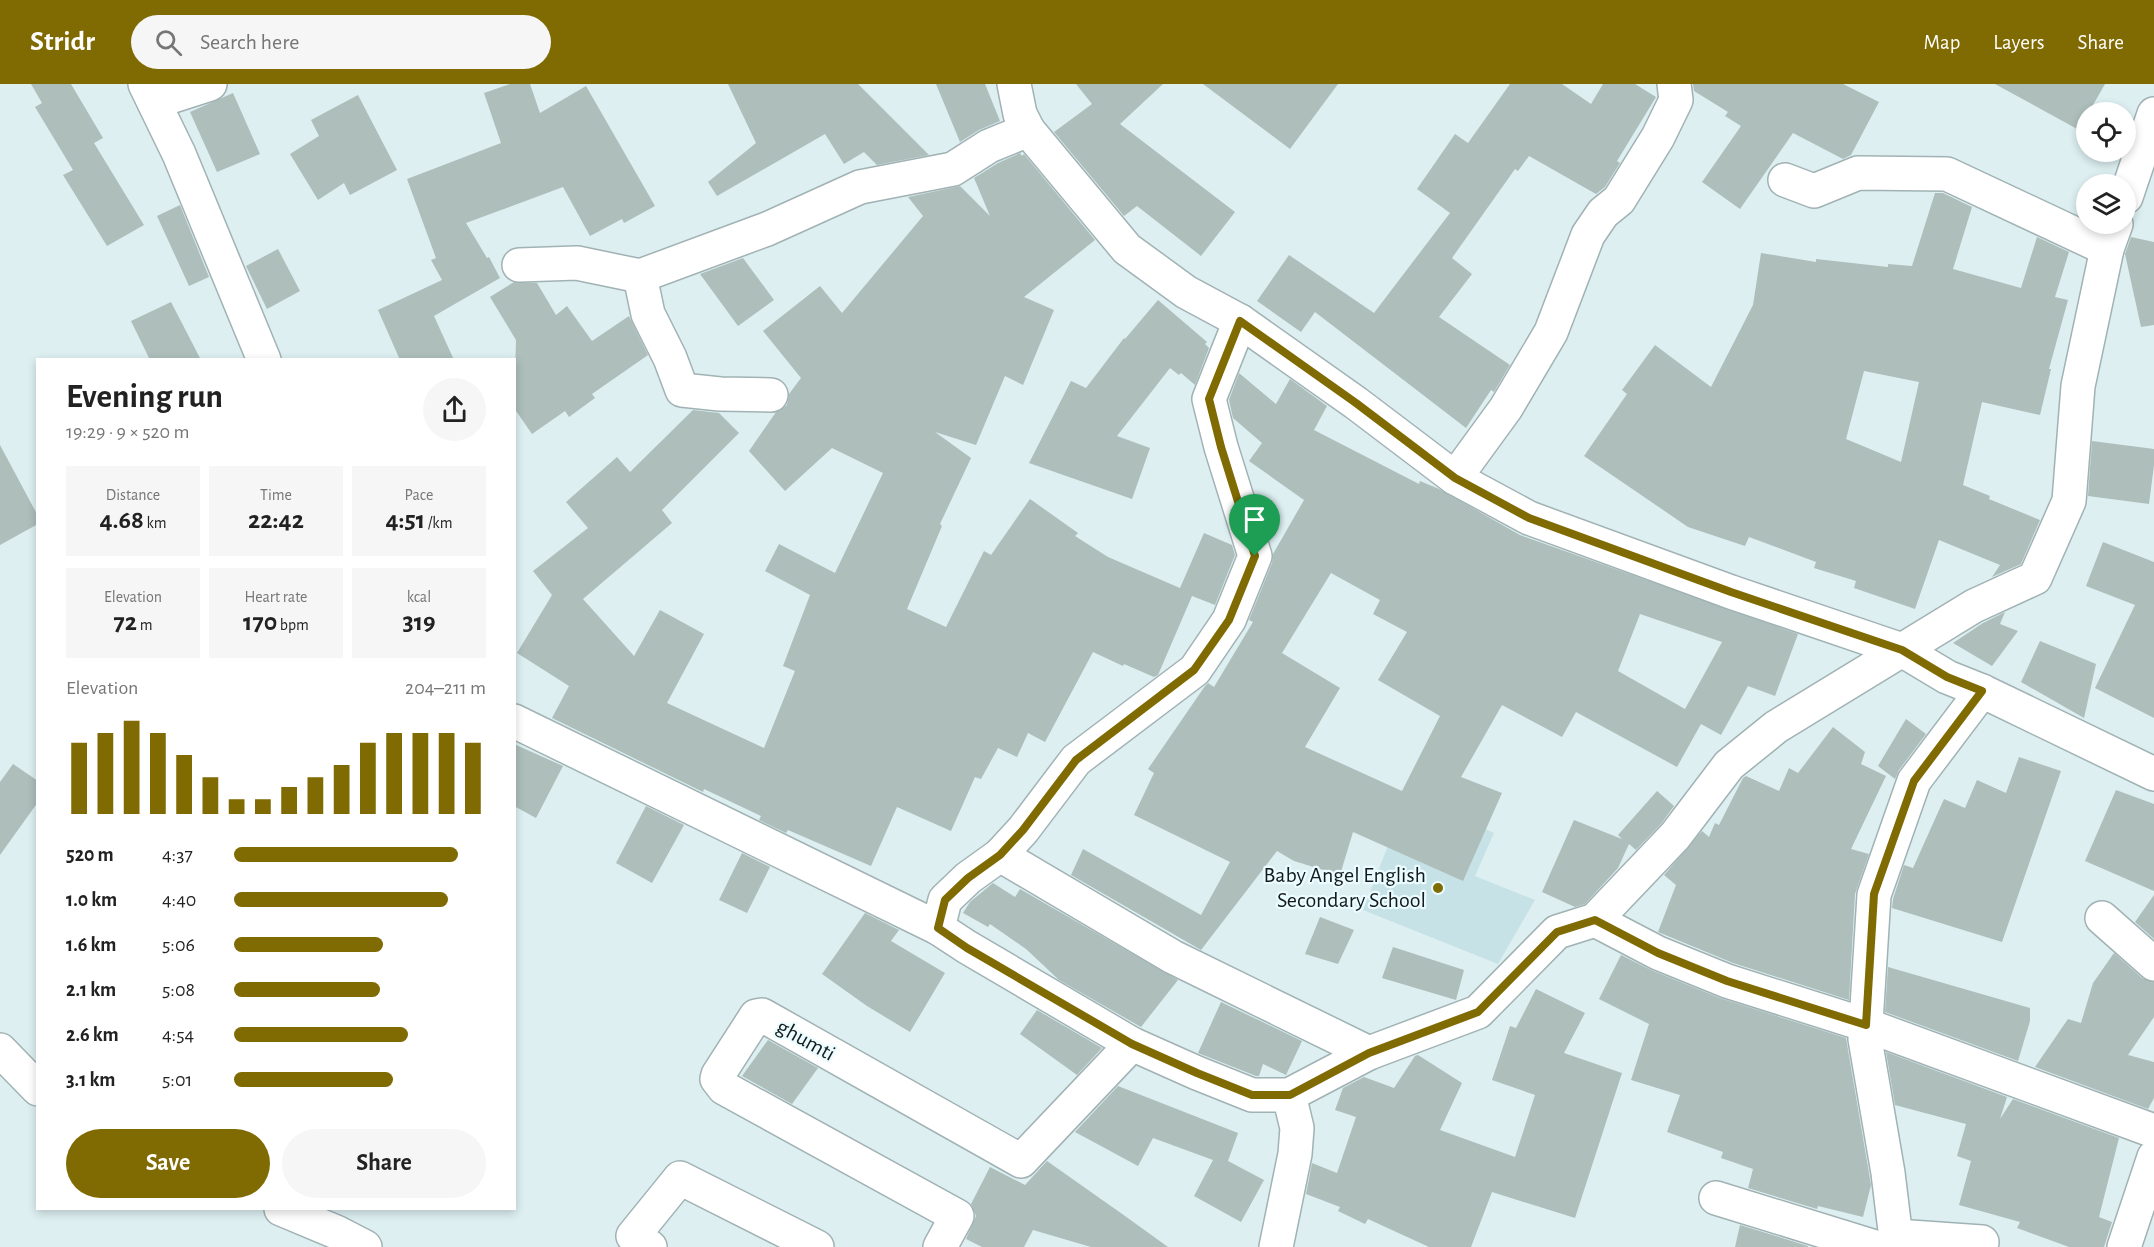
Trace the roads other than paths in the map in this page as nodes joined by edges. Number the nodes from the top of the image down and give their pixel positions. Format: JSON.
{"nodes":[{"id":1,"x":210,"y":84,"type":"edge"},
{"id":2,"x":1014,"y":84,"type":"edge"},
{"id":3,"x":1674,"y":84,"type":"edge"},
{"id":4,"x":150,"y":93,"type":"edge"},
{"id":5,"x":2154,"y":114,"type":"edge"},
{"id":6,"x":1028,"y":130,"type":"junction"},
{"id":7,"x":2134,"y":174,"type":"edge"},
{"id":8,"x":1785,"y":180,"type":"dead end"},
{"id":9,"x":2111,"y":236,"type":"edge"},
{"id":10,"x":519,"y":265,"type":"dead end"},
{"id":11,"x":640,"y":276,"type":"junction"},
{"id":12,"x":1240,"y":321,"type":"junction"},
{"id":13,"x":263,"y":358,"type":"edge"},
{"id":14,"x":771,"y":395,"type":"dead end"},
{"id":15,"x":1455,"y":478,"type":"junction"},
{"id":16,"x":1902,"y":650,"type":"junction"},
{"id":17,"x":1982,"y":691,"type":"junction"},
{"id":18,"x":516,"y":722,"type":"edge"},
{"id":19,"x":2154,"y":774,"type":"edge"},
{"id":20,"x":1000,"y":855,"type":"junction"},
{"id":21,"x":2102,"y":918,"type":"dead end"},
{"id":22,"x":1595,"y":920,"type":"junction"},
{"id":23,"x":938,"y":928,"type":"junction"},
{"id":24,"x":2154,"y":964,"type":"edge"},
{"id":25,"x":1866,"y":1025,"type":"junction"},
{"id":26,"x":1132,"y":1044,"type":"junction"},
{"id":27,"x":0,"y":1050,"type":"edge"},
{"id":28,"x":1369,"y":1053,"type":"junction"},
{"id":29,"x":36,"y":1087,"type":"edge"},
{"id":30,"x":1290,"y":1095,"type":"junction"},
{"id":31,"x":2154,"y":1131,"type":"edge"},
{"id":32,"x":2154,"y":1157,"type":"edge"},
{"id":33,"x":1716,"y":1198,"type":"dead end"},
{"id":34,"x":283,"y":1210,"type":"edge"},
{"id":35,"x":1982,"y":1242,"type":"dead end"},
{"id":36,"x":1890,"y":1243,"type":"edge"},
{"id":37,"x":365,"y":1247,"type":"edge"},
{"id":38,"x":650,"y":1247,"type":"edge"},
{"id":39,"x":817,"y":1247,"type":"edge"},
{"id":40,"x":940,"y":1247,"type":"edge"},
{"id":41,"x":1276,"y":1247,"type":"edge"},
{"id":42,"x":2124,"y":1247,"type":"edge"}],
"edges":[{"from":1,"to":4,"type":"street"},
{"from":2,"to":6,"type":"street"},
{"from":3,"to":15,"type":"street"},
{"from":4,"to":13,"type":"street"},
{"from":5,"to":7,"type":"street"},
{"from":6,"to":11,"type":"street"},
{"from":6,"to":12,"type":"street"},
{"from":8,"to":9,"type":"street"},
{"from":9,"to":16,"type":"street"},
{"from":10,"to":11,"type":"street"},
{"from":11,"to":14,"type":"street"},
{"from":12,"to":15,"type":"street"},
{"from":12,"to":20,"type":"street"},
{"from":15,"to":16,"type":"street"},
{"from":16,"to":17,"type":"street"},
{"from":16,"to":22,"type":"street"},
{"from":17,"to":19,"type":"street"},
{"from":17,"to":25,"type":"street"},
{"from":18,"to":23,"type":"street"},
{"from":20,"to":23,"type":"street"},
{"from":20,"to":28,"type":"street"},
{"from":21,"to":24,"type":"street"},
{"from":22,"to":25,"type":"street"},
{"from":22,"to":28,"type":"street"},
{"from":23,"to":26,"type":"street"},
{"from":25,"to":31,"type":"street"},
{"from":25,"to":36,"type":"street"},
{"from":26,"to":30,"type":"street"},
{"from":26,"to":40,"type":"street","name":"ghumti"},
{"from":27,"to":29,"type":"street"},
{"from":28,"to":30,"type":"street"},
{"from":30,"to":41,"type":"street"},
{"from":32,"to":42,"type":"street"},
{"from":33,"to":36,"type":"street"},
{"from":34,"to":37,"type":"street"},
{"from":35,"to":36,"type":"street"},
{"from":38,"to":39,"type":"street"}]}
